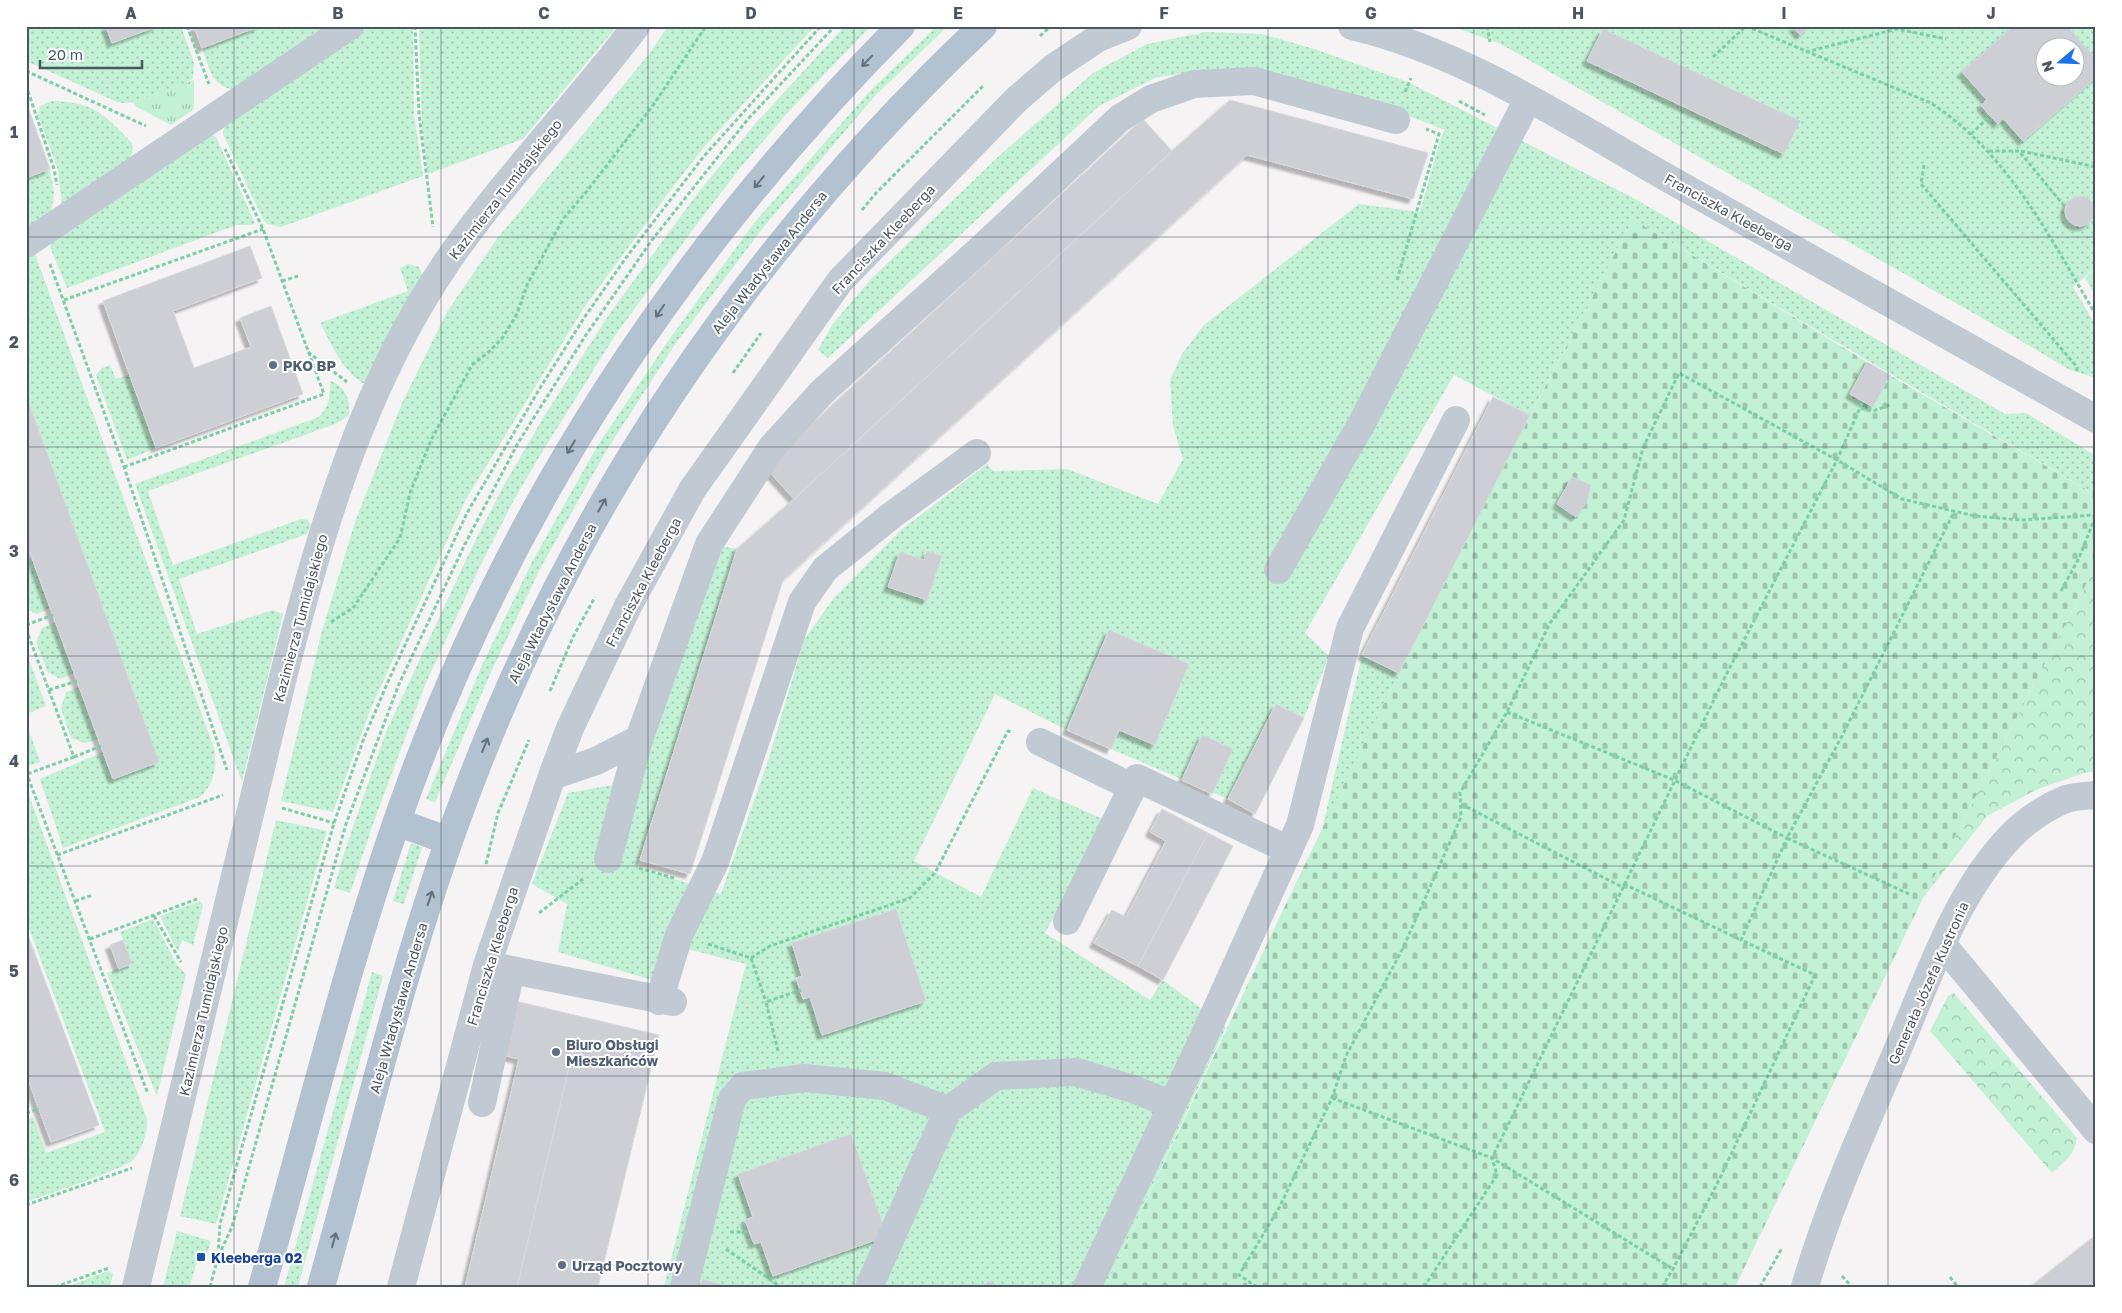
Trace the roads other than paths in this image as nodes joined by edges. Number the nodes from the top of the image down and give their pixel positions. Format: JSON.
{"nodes":[{"id":1,"x":350,"y":26,"type":"edge"},
{"id":2,"x":636,"y":26,"type":"edge"},
{"id":3,"x":901,"y":26,"type":"edge"},
{"id":4,"x":983,"y":26,"type":"edge"},
{"id":5,"x":1128,"y":26,"type":"edge"},
{"id":6,"x":1352,"y":26,"type":"edge"},
{"id":7,"x":1528,"y":99,"type":"junction"},
{"id":8,"x":1396,"y":120,"type":"road end"},
{"id":9,"x":33,"y":240,"type":"edge"},
{"id":10,"x":2096,"y":419,"type":"edge"},
{"id":11,"x":1456,"y":420,"type":"dead end"},
{"id":12,"x":977,"y":453,"type":"dead end"},
{"id":13,"x":1278,"y":570,"type":"dead end"},
{"id":14,"x":639,"y":739,"type":"junction"},
{"id":15,"x":1040,"y":742,"type":"road end"},
{"id":16,"x":552,"y":776,"type":"junction"},
{"id":17,"x":1132,"y":787,"type":"junction"},
{"id":18,"x":2096,"y":795,"type":"edge"},
{"id":19,"x":397,"y":822,"type":"junction"},
{"id":20,"x":449,"y":841,"type":"junction"},
{"id":21,"x":1289,"y":850,"type":"junction"},
{"id":22,"x":608,"y":859,"type":"road end"},
{"id":23,"x":1067,"y":920,"type":"dead end"},
{"id":24,"x":1943,"y":945,"type":"junction"},
{"id":25,"x":499,"y":968,"type":"junction"},
{"id":26,"x":482,"y":1103,"type":"dead end"},
{"id":27,"x":1171,"y":1104,"type":"junction"},
{"id":28,"x":948,"y":1110,"type":"junction"},
{"id":29,"x":2096,"y":1130,"type":"edge"},
{"id":30,"x":136,"y":1287,"type":"edge"},
{"id":31,"x":262,"y":1287,"type":"edge"},
{"id":32,"x":320,"y":1287,"type":"edge"},
{"id":33,"x":401,"y":1287,"type":"edge"},
{"id":34,"x":684,"y":1287,"type":"edge"},
{"id":35,"x":869,"y":1287,"type":"edge"},
{"id":36,"x":1087,"y":1287,"type":"edge"},
{"id":37,"x":1805,"y":1287,"type":"edge"}],
"edges":[{"from":1,"to":9,"type":"street"},
{"from":2,"to":30,"type":"street","name":"Kazimierza Tumidajskiego"},
{"from":3,"to":19,"type":"main road","one_way":true},
{"from":20,"to":4,"type":"main road","name":"Aleja Władysława Andersa","one_way":true},
{"from":5,"to":16,"type":"street","name":"Franciszka Kleeberga"},
{"from":6,"to":7,"type":"street","name":"Franciszka Kleeberga"},
{"from":7,"to":10,"type":"street","name":"Franciszka Kleeberga"},
{"from":7,"to":13,"type":"street"},
{"from":8,"to":14,"type":"street"},
{"from":11,"to":21,"type":"street"},
{"from":12,"to":25,"type":"street"},
{"from":14,"to":16,"type":"street"},
{"from":14,"to":22,"type":"street"},
{"from":15,"to":17,"type":"street"},
{"from":16,"to":25,"type":"street","name":"Franciszka Kleeberga"},
{"from":17,"to":21,"type":"street"},
{"from":17,"to":23,"type":"street"},
{"from":18,"to":24,"type":"street","name":"Generała Józefa Kustronia"},
{"from":19,"to":20,"type":"main road"},
{"from":19,"to":31,"type":"main road"},
{"from":32,"to":20,"type":"main road","name":"Aleja Władysława Andersa","one_way":true},
{"from":21,"to":27,"type":"street"},
{"from":24,"to":29,"type":"street"},
{"from":24,"to":37,"type":"street","name":"Generała Józefa Kustronia"},
{"from":25,"to":26,"type":"street"},
{"from":25,"to":33,"type":"street","name":"Franciszka Kleeberga"},
{"from":27,"to":28,"type":"street"},
{"from":27,"to":36,"type":"street"},
{"from":28,"to":34,"type":"street"},
{"from":28,"to":35,"type":"street"}]}
